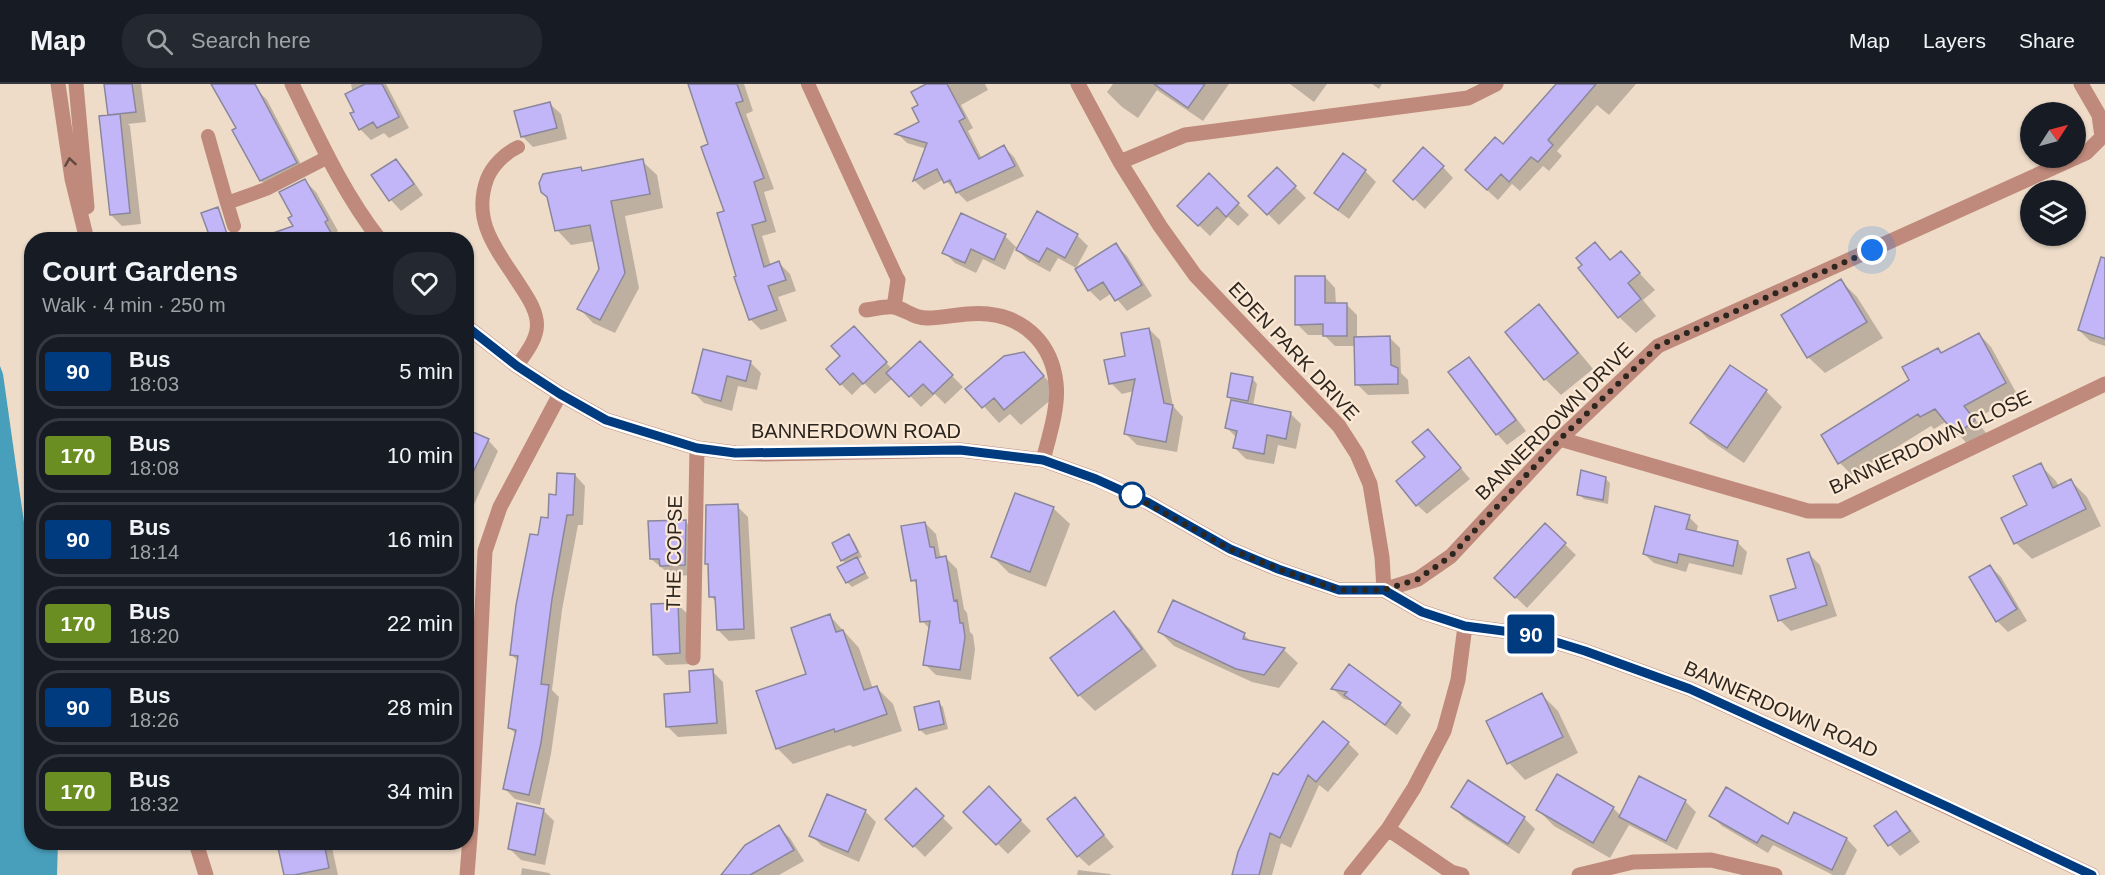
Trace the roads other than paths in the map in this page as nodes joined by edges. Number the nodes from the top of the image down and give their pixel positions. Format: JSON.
{"nodes":[{"id":1,"x":58,"y":84,"type":"edge"},
{"id":2,"x":76,"y":84,"type":"edge"},
{"id":3,"x":292,"y":84,"type":"edge"},
{"id":4,"x":808,"y":84,"type":"edge"},
{"id":5,"x":1078,"y":84,"type":"edge"},
{"id":6,"x":1496,"y":84,"type":"edge"},
{"id":7,"x":2081,"y":84,"type":"edge"},
{"id":8,"x":208,"y":136,"type":"dead end"},
{"id":9,"x":518,"y":147,"type":"dead end"},
{"id":10,"x":328,"y":157,"type":"junction"},
{"id":11,"x":1119,"y":162,"type":"junction"},
{"id":12,"x":227,"y":203,"type":"junction"},
{"id":13,"x":234,"y":226,"type":"dead end"},
{"id":14,"x":86,"y":232,"type":"edge"},
{"id":15,"x":87,"y":232,"type":"edge"},
{"id":16,"x":375,"y":232,"type":"edge"},
{"id":17,"x":898,"y":280,"type":"joint"},
{"id":18,"x":894,"y":307,"type":"junction"},
{"id":19,"x":866,"y":310,"type":"dead end"},
{"id":20,"x":474,"y":332,"type":"edge"},
{"id":21,"x":517,"y":366,"type":"junction"},
{"id":22,"x":2105,"y":384,"type":"edge"},
{"id":23,"x":560,"y":394,"type":"junction"},
{"id":24,"x":1560,"y":439,"type":"junction"},
{"id":25,"x":697,"y":448,"type":"junction"},
{"id":26,"x":1043,"y":460,"type":"junction"},
{"id":27,"x":1384,"y":590,"type":"junction"},
{"id":28,"x":1465,"y":626,"type":"junction"},
{"id":29,"x":693,"y":658,"type":"dead end"},
{"id":30,"x":474,"y":749,"type":"edge"},
{"id":31,"x":1388,"y":829,"type":"junction"},
{"id":32,"x":198,"y":850,"type":"edge"},
{"id":33,"x":468,"y":850,"type":"edge"},
{"id":34,"x":206,"y":875,"type":"edge"},
{"id":35,"x":467,"y":875,"type":"edge"},
{"id":36,"x":1351,"y":875,"type":"edge"},
{"id":37,"x":1462,"y":875,"type":"edge"},
{"id":38,"x":1580,"y":875,"type":"edge"},
{"id":39,"x":1775,"y":875,"type":"edge"},
{"id":40,"x":2092,"y":875,"type":"edge"}],
"edges":[{"from":14,"to":1,"type":"street","one_way":true},
{"from":2,"to":15,"type":"street"},
{"from":3,"to":10,"type":"street"},
{"from":4,"to":17,"type":"lane"},
{"from":5,"to":11,"type":"street","name":"EDEN PARK DRIVE"},
{"from":6,"to":11,"type":"street"},
{"from":7,"to":24,"type":"street","name":"BANNERDOWN DRIVE"},
{"from":8,"to":12,"type":"lane"},
{"from":9,"to":21,"type":"lane"},
{"from":10,"to":12,"type":"lane"},
{"from":10,"to":16,"type":"street"},
{"from":11,"to":27,"type":"street","name":"EDEN PARK DRIVE"},
{"from":12,"to":13,"type":"lane"},
{"from":17,"to":18,"type":"street"},
{"from":18,"to":19,"type":"street"},
{"from":18,"to":26,"type":"street"},
{"from":20,"to":21,"type":"street","name":"BANNERDOWN ROAD"},
{"from":21,"to":23,"type":"street","name":"BANNERDOWN ROAD"},
{"from":22,"to":24,"type":"street","name":"BANNERDOWN CLOSE"},
{"from":23,"to":25,"type":"street","name":"BANNERDOWN ROAD"},
{"from":23,"to":30,"type":"street"},
{"from":24,"to":27,"type":"street","name":"BANNERDOWN DRIVE"},
{"from":25,"to":26,"type":"street","name":"BANNERDOWN ROAD"},
{"from":25,"to":29,"type":"street","name":"THE COPSE"},
{"from":26,"to":27,"type":"street","name":"BANNERDOWN ROAD"},
{"from":27,"to":28,"type":"street","name":"BANNERDOWN ROAD"},
{"from":28,"to":31,"type":"street"},
{"from":28,"to":40,"type":"street","name":"BANNERDOWN ROAD"},
{"from":31,"to":36,"type":"street"},
{"from":31,"to":37,"type":"street"},
{"from":32,"to":34,"type":"street"},
{"from":33,"to":35,"type":"street"},
{"from":38,"to":39,"type":"street"}]}
